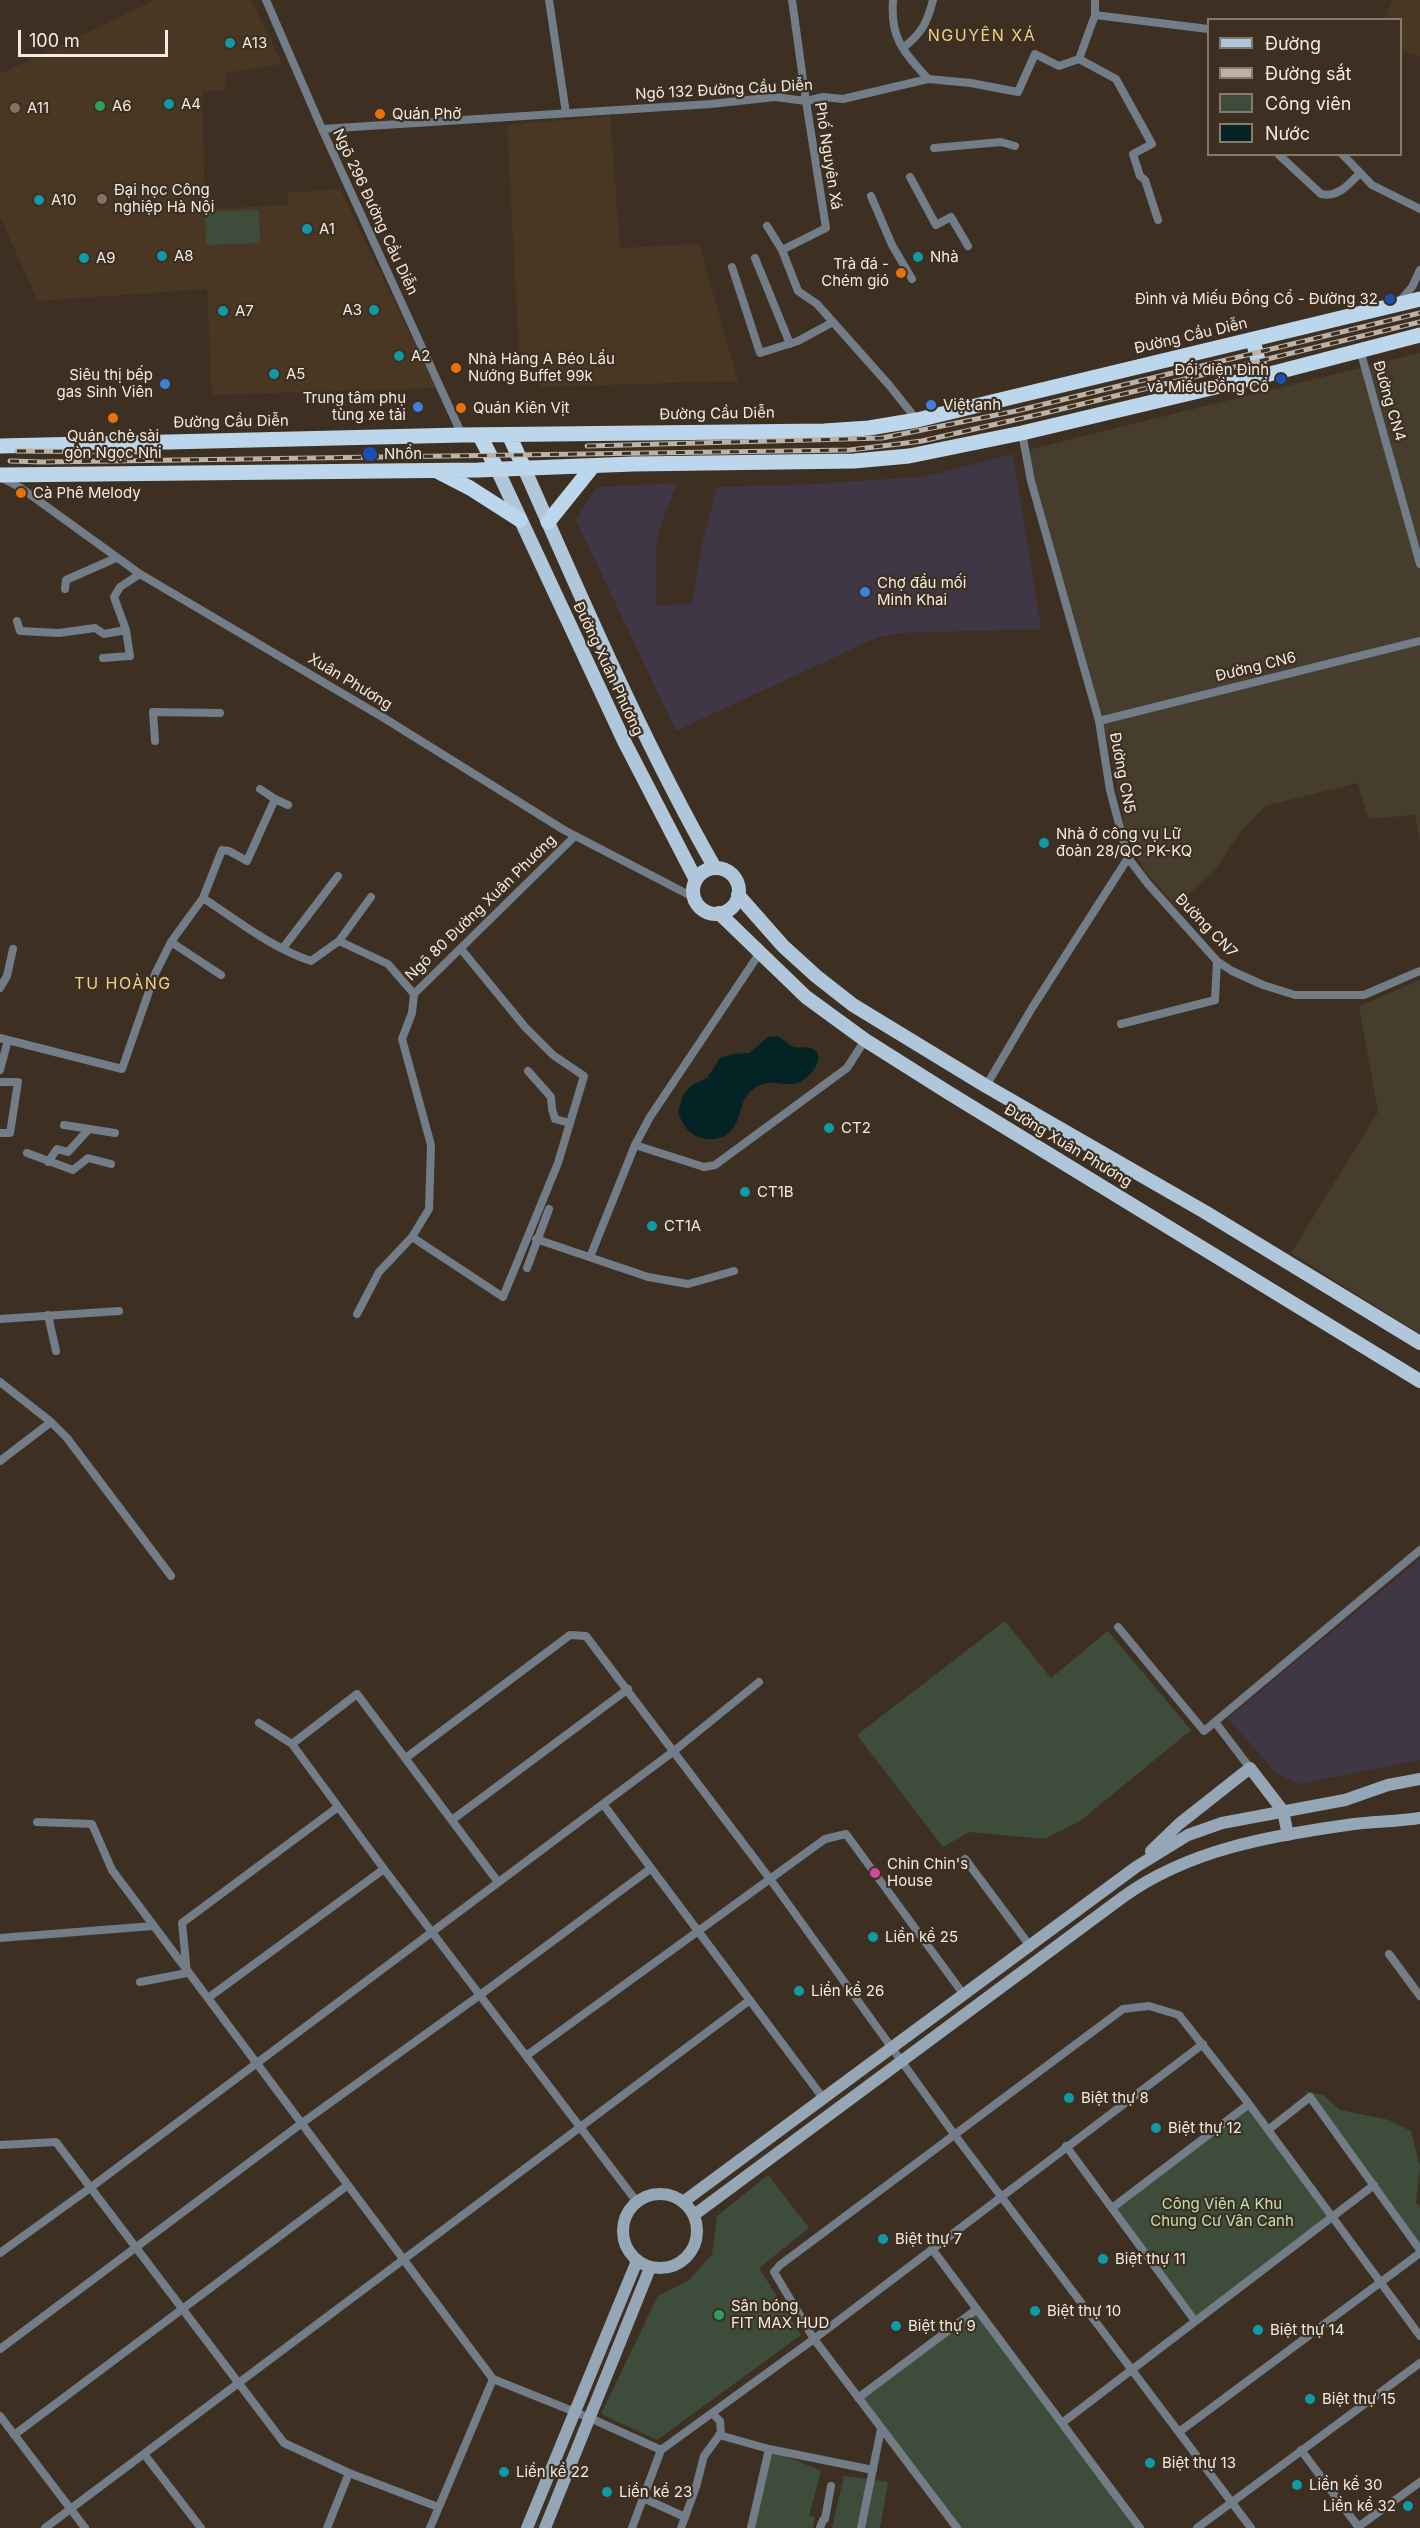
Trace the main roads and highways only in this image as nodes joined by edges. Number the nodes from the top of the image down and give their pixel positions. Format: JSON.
{"nodes":[{"id":1,"x":1420,"y":299,"type":"edge"},
{"id":2,"x":1420,"y":335,"type":"edge"},
{"id":3,"x":1253,"y":340,"type":"junction"},
{"id":4,"x":1262,"y":376,"type":"junction"},
{"id":5,"x":509,"y":435,"type":"junction"},
{"id":6,"x":480,"y":436,"type":"junction"},
{"id":7,"x":0,"y":438,"type":"edge"},
{"id":8,"x":40,"y":444,"type":"junction"},
{"id":9,"x":0,"y":446,"type":"edge"},
{"id":10,"x":593,"y":466,"type":"junction"},
{"id":11,"x":524,"y":468,"type":"junction"},
{"id":12,"x":497,"y":469,"type":"junction"},
{"id":13,"x":436,"y":470,"type":"junction"},
{"id":14,"x":0,"y":476,"type":"edge"},
{"id":15,"x":520,"y":520,"type":"junction"},
{"id":16,"x":548,"y":522,"type":"junction"},
{"id":17,"x":716,"y":868,"type":"junction"},
{"id":18,"x":696,"y":880,"type":"junction"},
{"id":19,"x":738,"y":895,"type":"junction"},
{"id":20,"x":719,"y":914,"type":"junction"},
{"id":21,"x":1420,"y":1343,"type":"edge"},
{"id":22,"x":1420,"y":1381,"type":"edge"},
{"id":23,"x":1420,"y":1779,"type":"edge"},
{"id":24,"x":1282,"y":1811,"type":"junction"},
{"id":25,"x":1420,"y":1818,"type":"edge"},
{"id":26,"x":1288,"y":1835,"type":"junction"},
{"id":27,"x":1136,"y":1867,"type":"junction"},
{"id":28,"x":683,"y":2202,"type":"junction"},
{"id":29,"x":694,"y":2215,"type":"junction"},
{"id":30,"x":637,"y":2261,"type":"junction"},
{"id":31,"x":650,"y":2268,"type":"junction"},
{"id":32,"x":527,"y":2528,"type":"edge"},
{"id":33,"x":545,"y":2528,"type":"edge"}],
"edges":[{"from":1,"to":3,"type":"highway","name":"Đường Cầu Diễn"},
{"from":2,"to":4,"type":"highway"},
{"from":3,"to":4,"type":"highway"},
{"from":3,"to":5,"type":"highway","name":"Đường Cầu Diễn"},
{"from":4,"to":10,"type":"highway"},
{"from":5,"to":6,"type":"highway","name":"Đường Cầu Diễn"},
{"from":5,"to":11,"type":"highway"},
{"from":6,"to":8,"type":"highway","name":"Đường Cầu Diễn"},
{"from":6,"to":12,"type":"highway"},
{"from":7,"to":8,"type":"main road"},
{"from":8,"to":9,"type":"highway","name":"Đường Cầu Diễn"},
{"from":10,"to":11,"type":"highway"},
{"from":10,"to":16,"type":"highway"},
{"from":11,"to":12,"type":"highway"},
{"from":11,"to":16,"type":"main road","name":"Đường Xuân Phương"},
{"from":12,"to":13,"type":"highway"},
{"from":12,"to":15,"type":"main road","name":"Đường Xuân Phương"},
{"from":13,"to":14,"type":"highway"},
{"from":13,"to":15,"type":"highway"},
{"from":15,"to":18,"type":"main road","name":"Đường Xuân Phương"},
{"from":16,"to":17,"type":"main road","name":"Đường Xuân Phương"},
{"from":17,"to":18,"type":"main road"},
{"from":17,"to":19,"type":"main road"},
{"from":18,"to":20,"type":"main road"},
{"from":19,"to":20,"type":"main road"},
{"from":19,"to":21,"type":"main road","name":"Đường Xuân Phương"},
{"from":20,"to":22,"type":"main road","name":"Đường Xuân Phương"},
{"from":23,"to":24,"type":"main road"},
{"from":24,"to":26,"type":"main road"},
{"from":24,"to":27,"type":"main road"},
{"from":24,"to":27,"type":"main road"},
{"from":25,"to":26,"type":"main road"},
{"from":26,"to":29,"type":"main road"},
{"from":27,"to":28,"type":"main road"},
{"from":28,"to":29,"type":"main road"},
{"from":28,"to":30,"type":"main road"},
{"from":29,"to":31,"type":"main road"},
{"from":30,"to":31,"type":"main road"},
{"from":30,"to":32,"type":"main road"},
{"from":31,"to":33,"type":"main road"}]}
